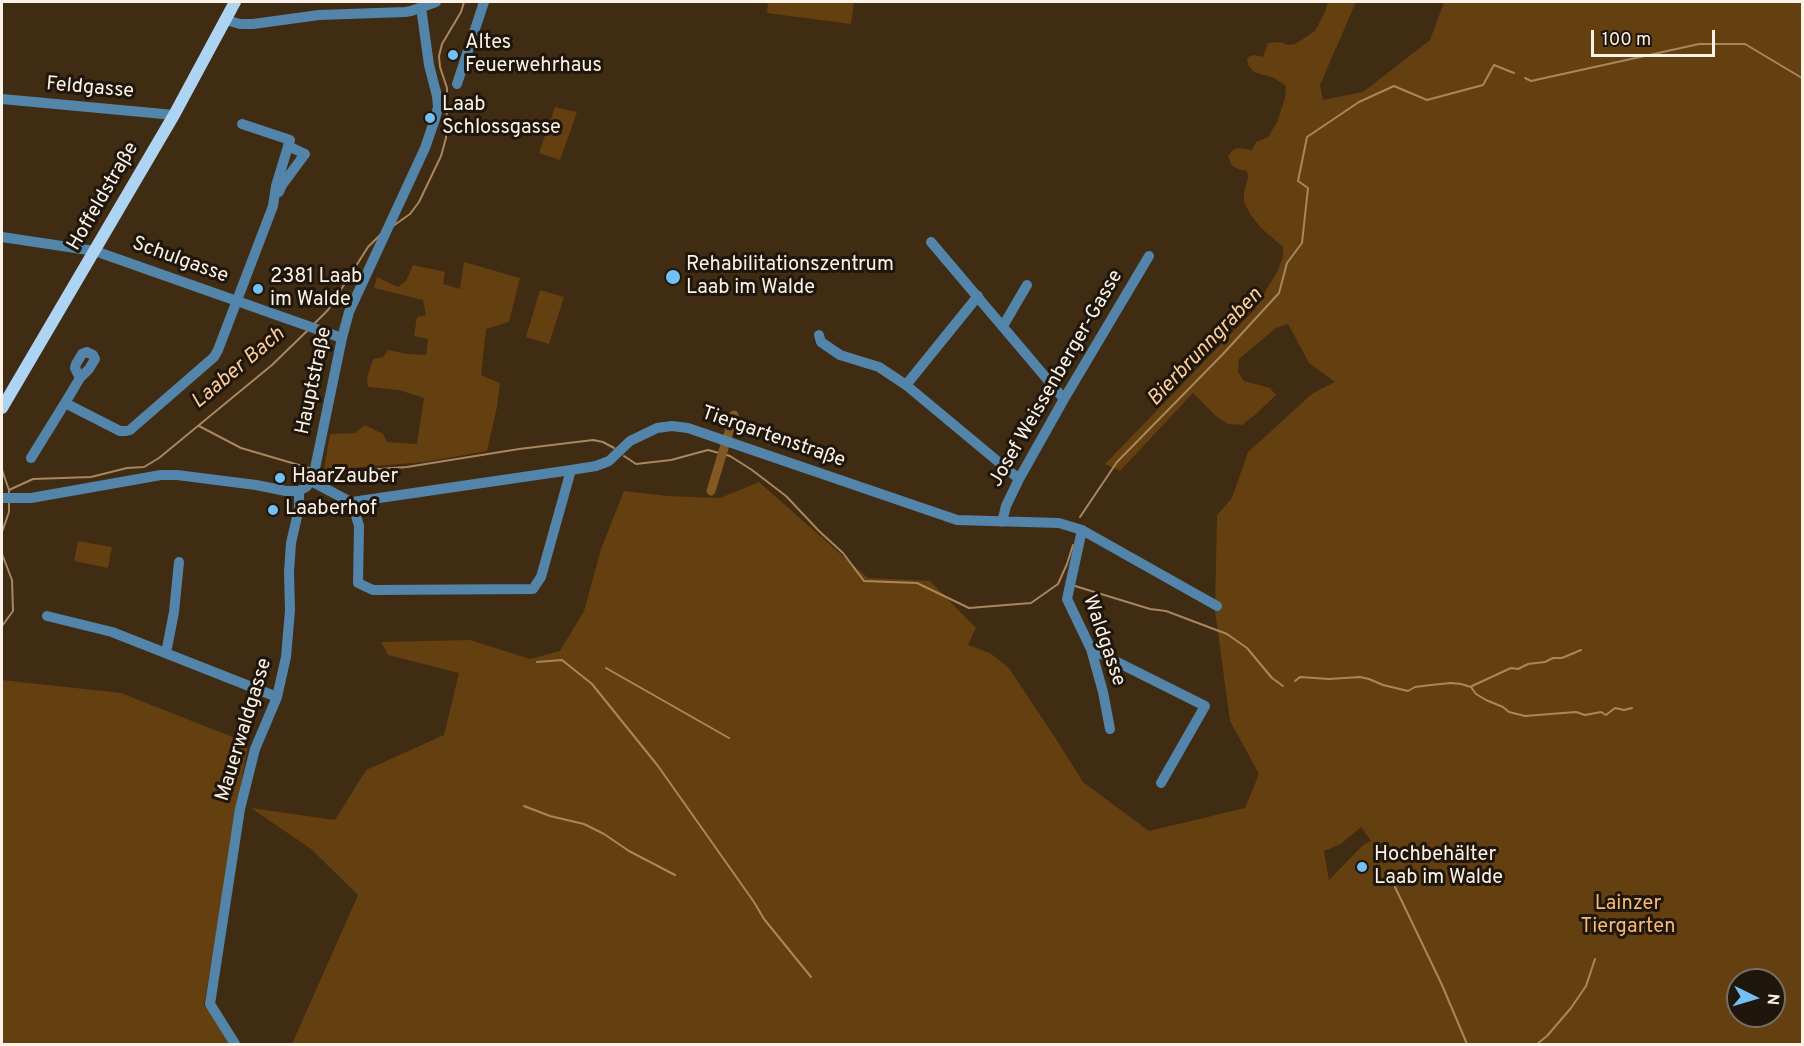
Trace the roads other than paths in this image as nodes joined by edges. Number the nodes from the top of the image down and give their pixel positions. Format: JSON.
{"nodes":[{"id":1,"x":235,"y":2,"type":"edge"},
{"id":2,"x":434,"y":2,"type":"edge"},
{"id":3,"x":484,"y":2,"type":"edge"},
{"id":4,"x":383,"y":7,"type":"edge"},
{"id":5,"x":421,"y":7,"type":"junction"},
{"id":6,"x":226,"y":20,"type":"junction"},
{"id":7,"x":457,"y":84,"type":"dead end"},
{"id":8,"x":2,"y":99,"type":"edge"},
{"id":9,"x":174,"y":115,"type":"junction"},
{"id":10,"x":242,"y":124,"type":"dead end"},
{"id":11,"x":288,"y":146,"type":"junction"},
{"id":12,"x":273,"y":206,"type":"junction"},
{"id":13,"x":2,"y":237,"type":"edge"},
{"id":14,"x":931,"y":242,"type":"dead end"},
{"id":15,"x":95,"y":251,"type":"junction"},
{"id":16,"x":1149,"y":256,"type":"dead end"},
{"id":17,"x":1027,"y":285,"type":"dead end"},
{"id":18,"x":978,"y":296,"type":"junction"},
{"id":19,"x":236,"y":301,"type":"junction"},
{"id":20,"x":1003,"y":326,"type":"junction"},
{"id":21,"x":819,"y":335,"type":"dead end"},
{"id":22,"x":342,"y":338,"type":"junction"},
{"id":23,"x":80,"y":378,"type":"dead end"},
{"id":24,"x":906,"y":385,"type":"junction"},
{"id":25,"x":1064,"y":399,"type":"junction"},
{"id":26,"x":65,"y":403,"type":"junction"},
{"id":27,"x":2,"y":408,"type":"edge"},
{"id":28,"x":31,"y":458,"type":"dead end"},
{"id":29,"x":571,"y":470,"type":"junction"},
{"id":30,"x":1018,"y":479,"type":"junction"},
{"id":31,"x":311,"y":481,"type":"junction"},
{"id":32,"x":299,"y":491,"type":"junction"},
{"id":33,"x":4,"y":498,"type":"edge"},
{"id":34,"x":352,"y":502,"type":"junction"},
{"id":35,"x":1002,"y":522,"type":"junction"},
{"id":36,"x":1082,"y":530,"type":"junction"},
{"id":37,"x":179,"y":562,"type":"dead end"},
{"id":38,"x":1216,"y":606,"type":"dead end"},
{"id":39,"x":47,"y":616,"type":"dead end"},
{"id":40,"x":1091,"y":649,"type":"junction"},
{"id":41,"x":166,"y":653,"type":"junction"},
{"id":42,"x":276,"y":697,"type":"junction"},
{"id":43,"x":1110,"y":729,"type":"dead end"},
{"id":44,"x":1161,"y":783,"type":"dead end"},
{"id":45,"x":235,"y":1044,"type":"edge"}],
"edges":[{"from":1,"to":6,"type":"main road","name":"Hoffeldstraße"},
{"from":2,"to":5,"type":"street"},
{"from":3,"to":7,"type":"street"},
{"from":4,"to":5,"type":"street"},
{"from":4,"to":6,"type":"street"},
{"from":5,"to":22,"type":"street","name":"Hauptstraße"},
{"from":6,"to":9,"type":"main road","name":"Hoffeldstraße"},
{"from":8,"to":9,"type":"street","name":"Feldgasse"},
{"from":9,"to":15,"type":"main road","name":"Hoffeldstraße"},
{"from":10,"to":11,"type":"street"},
{"from":11,"to":12,"type":"street"},
{"from":11,"to":12,"type":"street"},
{"from":12,"to":19,"type":"street"},
{"from":13,"to":15,"type":"street","name":"Schulgasse"},
{"from":14,"to":18,"type":"street"},
{"from":15,"to":19,"type":"street","name":"Schulgasse"},
{"from":15,"to":27,"type":"main road","name":"Hoffeldstraße"},
{"from":16,"to":25,"type":"street","name":"Josef Weissenberger-Gasse"},
{"from":17,"to":20,"type":"street"},
{"from":18,"to":20,"type":"street"},
{"from":18,"to":24,"type":"street"},
{"from":19,"to":22,"type":"street","name":"Schulgasse"},
{"from":19,"to":26,"type":"street"},
{"from":20,"to":25,"type":"street"},
{"from":21,"to":24,"type":"street"},
{"from":22,"to":31,"type":"street","name":"Hauptstraße"},
{"from":23,"to":26,"type":"street"},
{"from":24,"to":30,"type":"street"},
{"from":25,"to":30,"type":"street","name":"Josef Weissenberger-Gasse"},
{"from":26,"to":28,"type":"street"},
{"from":29,"to":34,"type":"street","name":"Tiergartenstraße"},
{"from":29,"to":34,"type":"street"},
{"from":29,"to":35,"type":"street","name":"Tiergartenstraße"},
{"from":30,"to":35,"type":"street","name":"Josef Weissenberger-Gasse"},
{"from":31,"to":32,"type":"street"},
{"from":31,"to":34,"type":"street"},
{"from":32,"to":33,"type":"street"},
{"from":32,"to":42,"type":"street","name":"Mauerwaldgasse"},
{"from":35,"to":36,"type":"street","name":"Tiergartenstraße"},
{"from":36,"to":38,"type":"street","name":"Tiergartenstraße"},
{"from":36,"to":40,"type":"street","name":"Waldgasse"},
{"from":37,"to":41,"type":"street"},
{"from":39,"to":41,"type":"street"},
{"from":40,"to":43,"type":"street","name":"Waldgasse"},
{"from":40,"to":44,"type":"street"},
{"from":41,"to":42,"type":"street"},
{"from":42,"to":45,"type":"street","name":"Mauerwaldgasse"}]}
